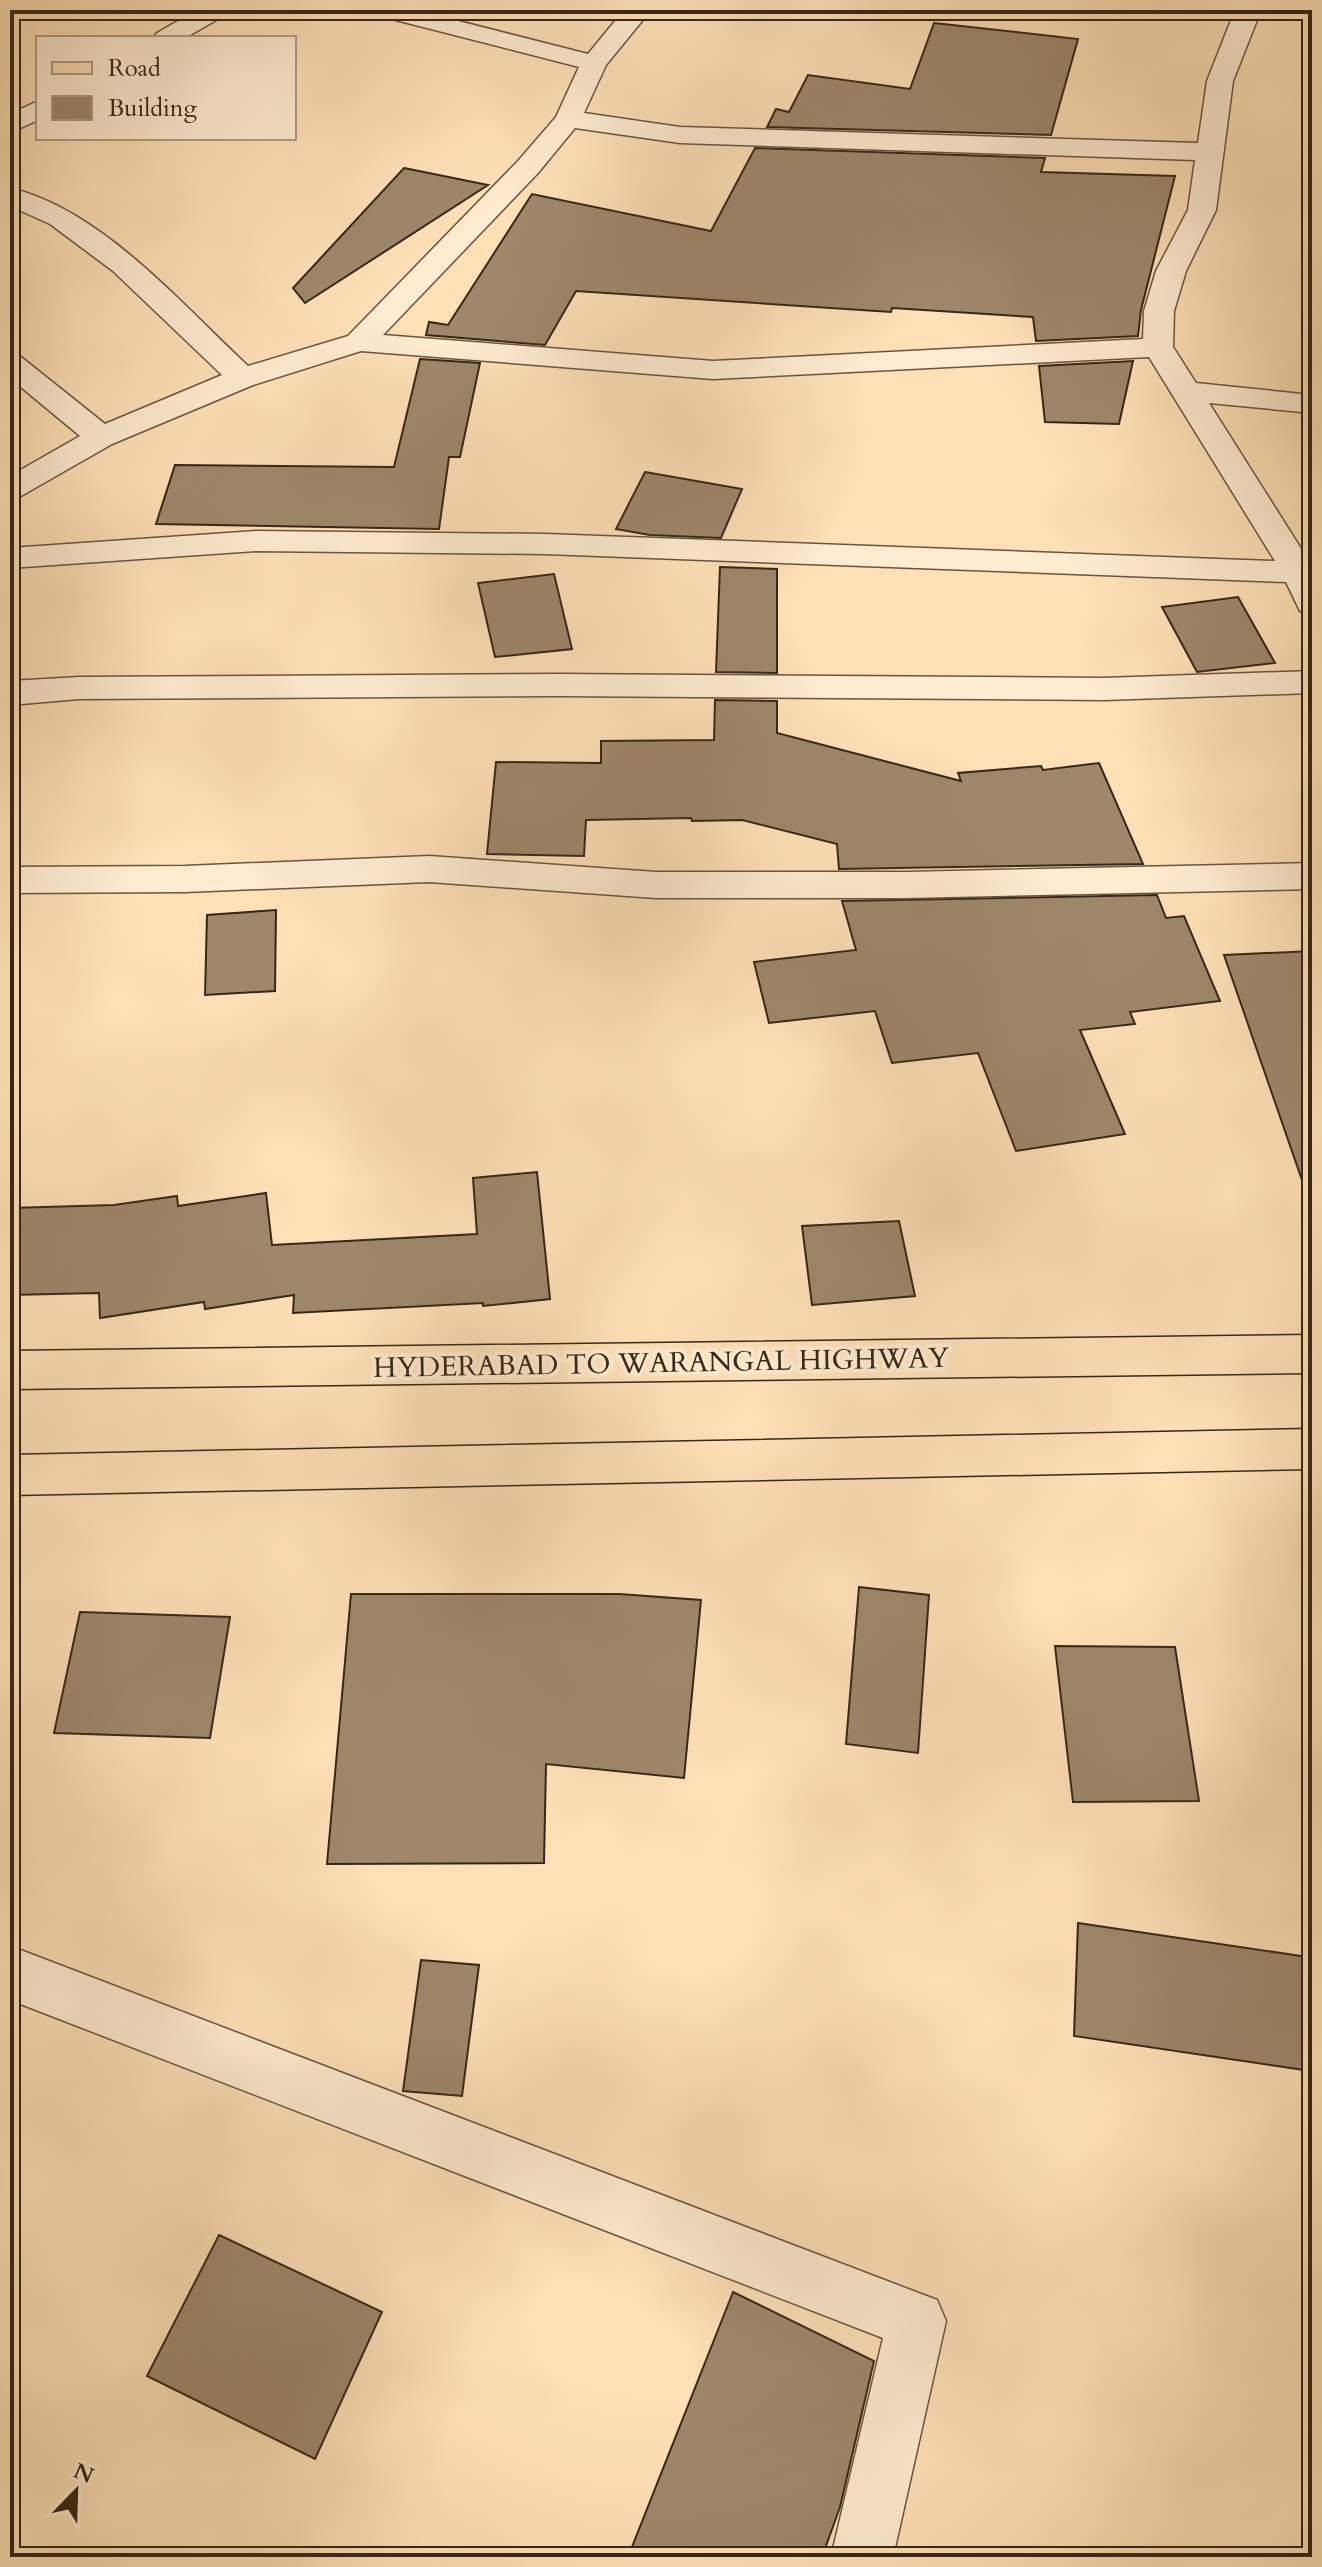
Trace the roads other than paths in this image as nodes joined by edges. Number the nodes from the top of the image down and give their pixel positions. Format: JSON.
{"nodes":[{"id":1,"x":216,"y":10,"type":"edge"},
{"id":2,"x":385,"y":10,"type":"edge"},
{"id":3,"x":638,"y":10,"type":"edge"},
{"id":4,"x":1248,"y":10,"type":"edge"},
{"id":5,"x":170,"y":36,"type":"edge"},
{"id":6,"x":594,"y":63,"type":"junction"},
{"id":7,"x":36,"y":110,"type":"edge"},
{"id":8,"x":568,"y":119,"type":"junction"},
{"id":9,"x":10,"y":125,"type":"edge"},
{"id":10,"x":1209,"y":152,"type":"junction"},
{"id":11,"x":10,"y":196,"type":"edge"},
{"id":12,"x":359,"y":342,"type":"junction"},
{"id":13,"x":1158,"y":347,"type":"junction"},
{"id":14,"x":10,"y":363,"type":"edge"},
{"id":15,"x":242,"y":378,"type":"junction"},
{"id":16,"x":1185,"y":391,"type":"junction"},
{"id":17,"x":1312,"y":404,"type":"edge"},
{"id":18,"x":101,"y":437,"type":"junction"},
{"id":19,"x":10,"y":489,"type":"edge"},
{"id":20,"x":10,"y":558,"type":"edge"},
{"id":21,"x":1299,"y":572,"type":"junction"},
{"id":22,"x":1312,"y":603,"type":"edge"},
{"id":23,"x":1312,"y":682,"type":"edge"},
{"id":24,"x":10,"y":693,"type":"edge"},
{"id":25,"x":1312,"y":876,"type":"edge"},
{"id":26,"x":10,"y":880,"type":"edge"},
{"id":27,"x":1312,"y":1354,"type":"edge"},
{"id":28,"x":10,"y":1370,"type":"edge"},
{"id":29,"x":1312,"y":1449,"type":"edge"},
{"id":30,"x":10,"y":1475,"type":"edge"},
{"id":31,"x":10,"y":1973,"type":"edge"},
{"id":32,"x":862,"y":2557,"type":"edge"}],
"edges":[{"from":1,"to":5,"type":"street"},
{"from":2,"to":6,"type":"street"},
{"from":3,"to":6,"type":"street"},
{"from":4,"to":10,"type":"street"},
{"from":6,"to":8,"type":"street"},
{"from":7,"to":9,"type":"street"},
{"from":8,"to":10,"type":"street"},
{"from":8,"to":12,"type":"street"},
{"from":10,"to":13,"type":"street"},
{"from":11,"to":15,"type":"street"},
{"from":12,"to":13,"type":"street"},
{"from":12,"to":15,"type":"street"},
{"from":13,"to":16,"type":"street"},
{"from":14,"to":18,"type":"street"},
{"from":15,"to":18,"type":"street"},
{"from":16,"to":17,"type":"street"},
{"from":16,"to":21,"type":"street"},
{"from":18,"to":19,"type":"street"},
{"from":20,"to":21,"type":"street"},
{"from":21,"to":22,"type":"street"},
{"from":23,"to":24,"type":"street"},
{"from":25,"to":26,"type":"street"},
{"from":27,"to":28,"type":"main road","name":"HYDERABAD TO WARANGAL HIGHWAY"},
{"from":29,"to":30,"type":"main road"},
{"from":31,"to":32,"type":"street"}]}
